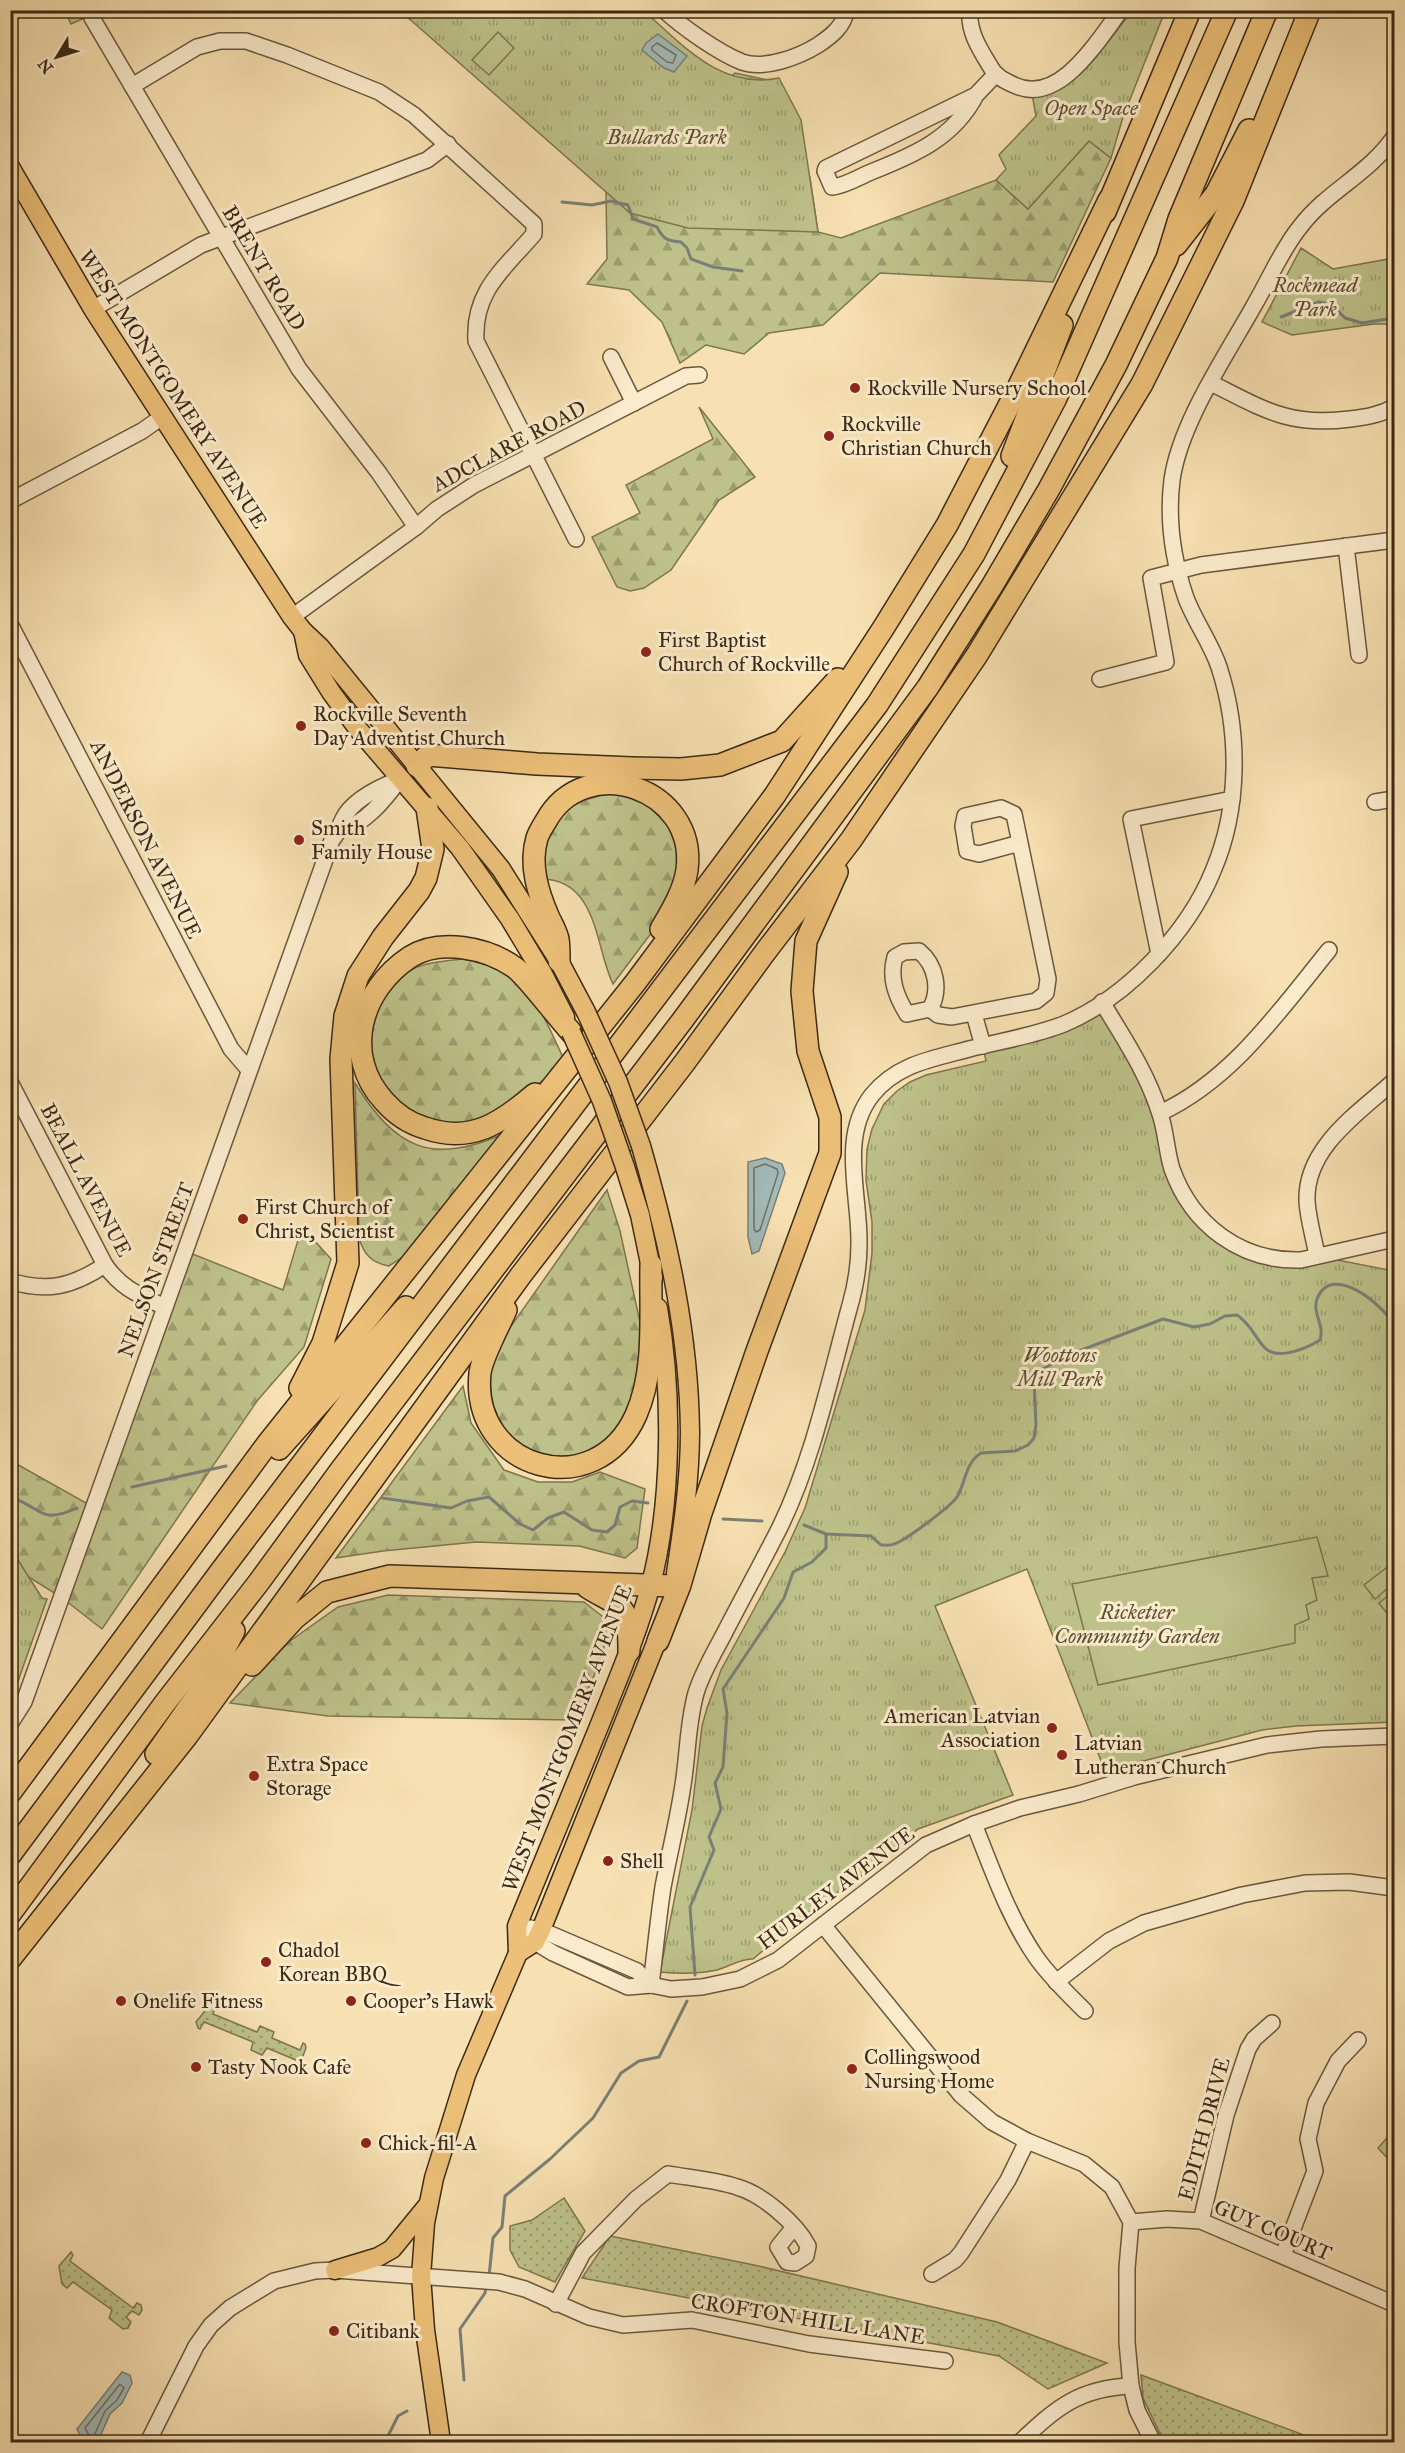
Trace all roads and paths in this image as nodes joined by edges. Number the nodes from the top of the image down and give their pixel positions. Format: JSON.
{"nodes":[{"id":1,"x":664,"y":10,"type":"edge"},
{"id":2,"x":846,"y":10,"type":"edge"},
{"id":3,"x":970,"y":10,"type":"edge"},
{"id":4,"x":1121,"y":10,"type":"edge"},
{"id":5,"x":1190,"y":10,"type":"edge"},
{"id":6,"x":1227,"y":10,"type":"edge"},
{"id":7,"x":1267,"y":10,"type":"edge"},
{"id":8,"x":92,"y":18,"type":"dead end"},
{"id":9,"x":1306,"y":20,"type":"edge"},
{"id":10,"x":995,"y":75,"type":"junction"},
{"id":11,"x":132,"y":86,"type":"junction"},
{"id":12,"x":976,"y":95,"type":"junction"},
{"id":13,"x":1395,"y":137,"type":"edge"},
{"id":14,"x":448,"y":144,"type":"junction"},
{"id":15,"x":10,"y":166,"type":"edge"},
{"id":16,"x":1110,"y":200,"type":"junction"},
{"id":17,"x":221,"y":236,"type":"junction"},
{"id":18,"x":1167,"y":258,"type":"junction"},
{"id":19,"x":93,"y":309,"type":"junction"},
{"id":20,"x":611,"y":357,"type":"dead end"},
{"id":21,"x":699,"y":375,"type":"dead end"},
{"id":22,"x":1210,"y":383,"type":"junction"},
{"id":23,"x":634,"y":404,"type":"junction"},
{"id":24,"x":1395,"y":407,"type":"edge"},
{"id":25,"x":162,"y":417,"type":"junction"},
{"id":26,"x":534,"y":456,"type":"junction"},
{"id":27,"x":10,"y":501,"type":"edge"},
{"id":28,"x":416,"y":527,"type":"junction"},
{"id":29,"x":576,"y":539,"type":"dead end"},
{"id":30,"x":1395,"y":540,"type":"edge"},
{"id":31,"x":1346,"y":546,"type":"junction"},
{"id":32,"x":974,"y":554,"type":"junction"},
{"id":33,"x":1179,"y":570,"type":"junction"},
{"id":34,"x":10,"y":624,"type":"edge"},
{"id":35,"x":297,"y":624,"type":"junction"},
{"id":36,"x":884,"y":627,"type":"junction"},
{"id":37,"x":1359,"y":655,"type":"dead end"},
{"id":38,"x":1100,"y":679,"type":"dead end"},
{"id":39,"x":408,"y":772,"type":"junction"},
{"id":40,"x":1232,"y":799,"type":"junction"},
{"id":41,"x":1395,"y":799,"type":"edge"},
{"id":42,"x":1375,"y":802,"type":"dead end"},
{"id":43,"x":428,"y":808,"type":"junction"},
{"id":44,"x":851,"y":840,"type":"junction"},
{"id":45,"x":1020,"y":843,"type":"dead end"},
{"id":46,"x":1329,"y":950,"type":"dead end"},
{"id":47,"x":1159,"y":954,"type":"junction"},
{"id":48,"x":559,"y":962,"type":"junction"},
{"id":49,"x":1102,"y":1002,"type":"junction"},
{"id":50,"x":618,"y":1004,"type":"junction"},
{"id":51,"x":930,"y":1009,"type":"dead end"},
{"id":52,"x":975,"y":1014,"type":"junction"},
{"id":53,"x":571,"y":1032,"type":"junction"},
{"id":54,"x":983,"y":1046,"type":"junction"},
{"id":55,"x":572,"y":1062,"type":"junction"},
{"id":56,"x":249,"y":1070,"type":"junction"},
{"id":57,"x":1395,"y":1081,"type":"edge"},
{"id":58,"x":10,"y":1082,"type":"edge"},
{"id":59,"x":1160,"y":1113,"type":"junction"},
{"id":60,"x":512,"y":1188,"type":"junction"},
{"id":61,"x":1395,"y":1239,"type":"edge"},
{"id":62,"x":1317,"y":1256,"type":"junction"},
{"id":63,"x":105,"y":1265,"type":"junction"},
{"id":64,"x":651,"y":1265,"type":"junction"},
{"id":65,"x":521,"y":1275,"type":"junction"},
{"id":66,"x":10,"y":1281,"type":"edge"},
{"id":67,"x":165,"y":1307,"type":"junction"},
{"id":68,"x":279,"y":1428,"type":"junction"},
{"id":69,"x":259,"y":1582,"type":"junction"},
{"id":70,"x":581,"y":1583,"type":"junction"},
{"id":71,"x":651,"y":1586,"type":"junction"},
{"id":72,"x":674,"y":1586,"type":"junction"},
{"id":73,"x":159,"y":1590,"type":"junction"},
{"id":74,"x":658,"y":1641,"type":"junction"},
{"id":75,"x":629,"y":1651,"type":"junction"},
{"id":76,"x":10,"y":1724,"type":"edge"},
{"id":77,"x":186,"y":1736,"type":"junction"},
{"id":78,"x":1395,"y":1736,"type":"edge"},
{"id":79,"x":10,"y":1792,"type":"edge"},
{"id":80,"x":974,"y":1824,"type":"junction"},
{"id":81,"x":10,"y":1855,"type":"edge"},
{"id":82,"x":1395,"y":1888,"type":"edge"},
{"id":83,"x":49,"y":1907,"type":"junction"},
{"id":84,"x":10,"y":1914,"type":"edge"},
{"id":85,"x":823,"y":1925,"type":"junction"},
{"id":86,"x":517,"y":1926,"type":"junction"},
{"id":87,"x":538,"y":1936,"type":"junction"},
{"id":88,"x":518,"y":1953,"type":"junction"},
{"id":89,"x":10,"y":1959,"type":"edge"},
{"id":90,"x":1056,"y":1982,"type":"junction"},
{"id":91,"x":651,"y":1985,"type":"junction"},
{"id":92,"x":1085,"y":2011,"type":"dead end"},
{"id":93,"x":1272,"y":2023,"type":"dead end"},
{"id":94,"x":1358,"y":2040,"type":"dead end"},
{"id":95,"x":1027,"y":2141,"type":"junction"},
{"id":96,"x":429,"y":2203,"type":"junction"},
{"id":97,"x":1201,"y":2221,"type":"junction"},
{"id":98,"x":1131,"y":2222,"type":"junction"},
{"id":99,"x":794,"y":2227,"type":"dead end"},
{"id":100,"x":1283,"y":2255,"type":"junction"},
{"id":101,"x":335,"y":2270,"type":"junction"},
{"id":102,"x":932,"y":2274,"type":"dead end"},
{"id":103,"x":421,"y":2276,"type":"junction"},
{"id":104,"x":556,"y":2304,"type":"junction"},
{"id":105,"x":1395,"y":2304,"type":"edge"},
{"id":106,"x":945,"y":2361,"type":"dead end"},
{"id":107,"x":1131,"y":2386,"type":"junction"},
{"id":108,"x":148,"y":2442,"type":"edge"},
{"id":109,"x":441,"y":2442,"type":"edge"},
{"id":110,"x":1020,"y":2442,"type":"edge"},
{"id":111,"x":1153,"y":2442,"type":"edge"}],
"edges":[{"from":1,"to":2,"type":"street"},
{"from":3,"to":10,"type":"street"},
{"from":4,"to":10,"type":"street"},
{"from":5,"to":16,"type":"highway"},
{"from":6,"to":32,"type":"highway"},
{"from":7,"to":18,"type":"highway"},
{"from":8,"to":11,"type":"street","name":"BRENT ROAD"},
{"from":9,"to":18,"type":"highway"},
{"from":9,"to":44,"type":"highway"},
{"from":10,"to":12,"type":"street"},
{"from":11,"to":14,"type":"street"},
{"from":11,"to":17,"type":"street","name":"BRENT ROAD"},
{"from":12,"to":12,"type":"street"},
{"from":13,"to":22,"type":"street"},
{"from":14,"to":17,"type":"street"},
{"from":14,"to":26,"type":"street"},
{"from":15,"to":19,"type":"main road","name":"WEST MONTGOMERY AVENUE"},
{"from":16,"to":32,"type":"highway"},
{"from":16,"to":36,"type":"highway"},
{"from":17,"to":19,"type":"street"},
{"from":17,"to":28,"type":"street","name":"BRENT ROAD"},
{"from":18,"to":69,"type":"highway"},
{"from":19,"to":25,"type":"main road","name":"WEST MONTGOMERY AVENUE"},
{"from":20,"to":23,"type":"street"},
{"from":21,"to":23,"type":"street","name":"ADCLARE ROAD"},
{"from":22,"to":24,"type":"street"},
{"from":22,"to":33,"type":"street"},
{"from":23,"to":26,"type":"street","name":"ADCLARE ROAD"},
{"from":25,"to":27,"type":"street"},
{"from":25,"to":35,"type":"main road","name":"WEST MONTGOMERY AVENUE"},
{"from":26,"to":28,"type":"street","name":"ADCLARE ROAD"},
{"from":26,"to":29,"type":"street"},
{"from":28,"to":35,"type":"street","name":"ADCLARE ROAD"},
{"from":30,"to":31,"type":"street"},
{"from":31,"to":33,"type":"street"},
{"from":31,"to":37,"type":"street"},
{"from":32,"to":60,"type":"highway"},
{"from":33,"to":38,"type":"street"},
{"from":33,"to":40,"type":"street"},
{"from":34,"to":56,"type":"street","name":"ANDERSON AVENUE"},
{"from":35,"to":39,"type":"main road","name":"WEST MONTGOMERY AVENUE"},
{"from":36,"to":39,"type":"highway"},
{"from":36,"to":50,"type":"highway"},
{"from":39,"to":43,"type":"main road","name":"WEST MONTGOMERY AVENUE"},
{"from":39,"to":48,"type":"main road","name":"WEST MONTGOMERY AVENUE"},
{"from":39,"to":56,"type":"street","name":"NELSON STREET"},
{"from":40,"to":47,"type":"street"},
{"from":40,"to":47,"type":"street"},
{"from":41,"to":42,"type":"street"},
{"from":43,"to":53,"type":"main road","name":"WEST MONTGOMERY AVENUE"},
{"from":43,"to":68,"type":"highway"},
{"from":44,"to":65,"type":"highway"},
{"from":44,"to":74,"type":"highway"},
{"from":45,"to":52,"type":"street"},
{"from":46,"to":59,"type":"street"},
{"from":47,"to":49,"type":"street"},
{"from":48,"to":50,"type":"highway"},
{"from":48,"to":72,"type":"main road","name":"WEST MONTGOMERY AVENUE","bridge":true},
{"from":49,"to":54,"type":"street"},
{"from":49,"to":59,"type":"street"},
{"from":50,"to":55,"type":"highway"},
{"from":51,"to":52,"type":"street"},
{"from":52,"to":54,"type":"street"},
{"from":53,"to":55,"type":"highway"},
{"from":53,"to":64,"type":"main road","name":"WEST MONTGOMERY AVENUE","bridge":true},
{"from":54,"to":91,"type":"street"},
{"from":55,"to":68,"type":"highway"},
{"from":56,"to":67,"type":"street","name":"NELSON STREET"},
{"from":57,"to":62,"type":"street"},
{"from":58,"to":63,"type":"street","name":"BEALL AVENUE"},
{"from":59,"to":62,"type":"street"},
{"from":60,"to":73,"type":"highway"},
{"from":60,"to":81,"type":"highway"},
{"from":61,"to":62,"type":"street"},
{"from":63,"to":66,"type":"street"},
{"from":63,"to":67,"type":"street","name":"BEALL AVENUE"},
{"from":64,"to":65,"type":"highway"},
{"from":64,"to":71,"type":"main road","name":"WEST MONTGOMERY AVENUE"},
{"from":65,"to":77,"type":"highway"},
{"from":67,"to":76,"type":"street","name":"NELSON STREET"},
{"from":68,"to":73,"type":"highway"},
{"from":69,"to":83,"type":"highway"},
{"from":69,"to":84,"type":"highway"},
{"from":70,"to":71,"type":"highway"},
{"from":70,"to":75,"type":"highway"},
{"from":70,"to":77,"type":"highway"},
{"from":71,"to":72,"type":"highway"},
{"from":71,"to":75,"type":"main road","name":"WEST MONTGOMERY AVENUE"},
{"from":72,"to":74,"type":"main road","name":"WEST MONTGOMERY AVENUE"},
{"from":73,"to":79,"type":"highway"},
{"from":74,"to":87,"type":"main road"},
{"from":75,"to":86,"type":"main road","name":"WEST MONTGOMERY AVENUE"},
{"from":77,"to":83,"type":"highway"},
{"from":78,"to":80,"type":"street","name":"HURLEY AVENUE"},
{"from":80,"to":85,"type":"street","name":"HURLEY AVENUE"},
{"from":80,"to":90,"type":"street"},
{"from":82,"to":90,"type":"street"},
{"from":83,"to":89,"type":"highway"},
{"from":85,"to":91,"type":"street","name":"HURLEY AVENUE"},
{"from":85,"to":95,"type":"street"},
{"from":86,"to":87,"type":"street"},
{"from":86,"to":88,"type":"main road","name":"WEST MONTGOMERY AVENUE"},
{"from":87,"to":88,"type":"main road"},
{"from":87,"to":91,"type":"street"},
{"from":88,"to":96,"type":"main road","name":"WEST MONTGOMERY AVENUE"},
{"from":90,"to":92,"type":"street"},
{"from":93,"to":97,"type":"street","name":"EDITH DRIVE"},
{"from":94,"to":100,"type":"street"},
{"from":95,"to":98,"type":"street"},
{"from":95,"to":102,"type":"street"},
{"from":96,"to":101,"type":"main road"},
{"from":96,"to":103,"type":"main road","name":"WEST MONTGOMERY AVENUE"},
{"from":97,"to":98,"type":"street","name":"GUY COURT"},
{"from":97,"to":100,"type":"street","name":"GUY COURT"},
{"from":98,"to":107,"type":"street"},
{"from":99,"to":104,"type":"street"},
{"from":100,"to":105,"type":"street","name":"GUY COURT"},
{"from":101,"to":103,"type":"street","name":"CROFTON HILL LANE"},
{"from":101,"to":108,"type":"street","name":"CROFTON HILL LANE"},
{"from":103,"to":104,"type":"street","name":"CROFTON HILL LANE"},
{"from":103,"to":109,"type":"main road","name":"WEST MONTGOMERY AVENUE"},
{"from":104,"to":106,"type":"street","name":"CROFTON HILL LANE"},
{"from":107,"to":110,"type":"street"},
{"from":107,"to":111,"type":"street"}]}
